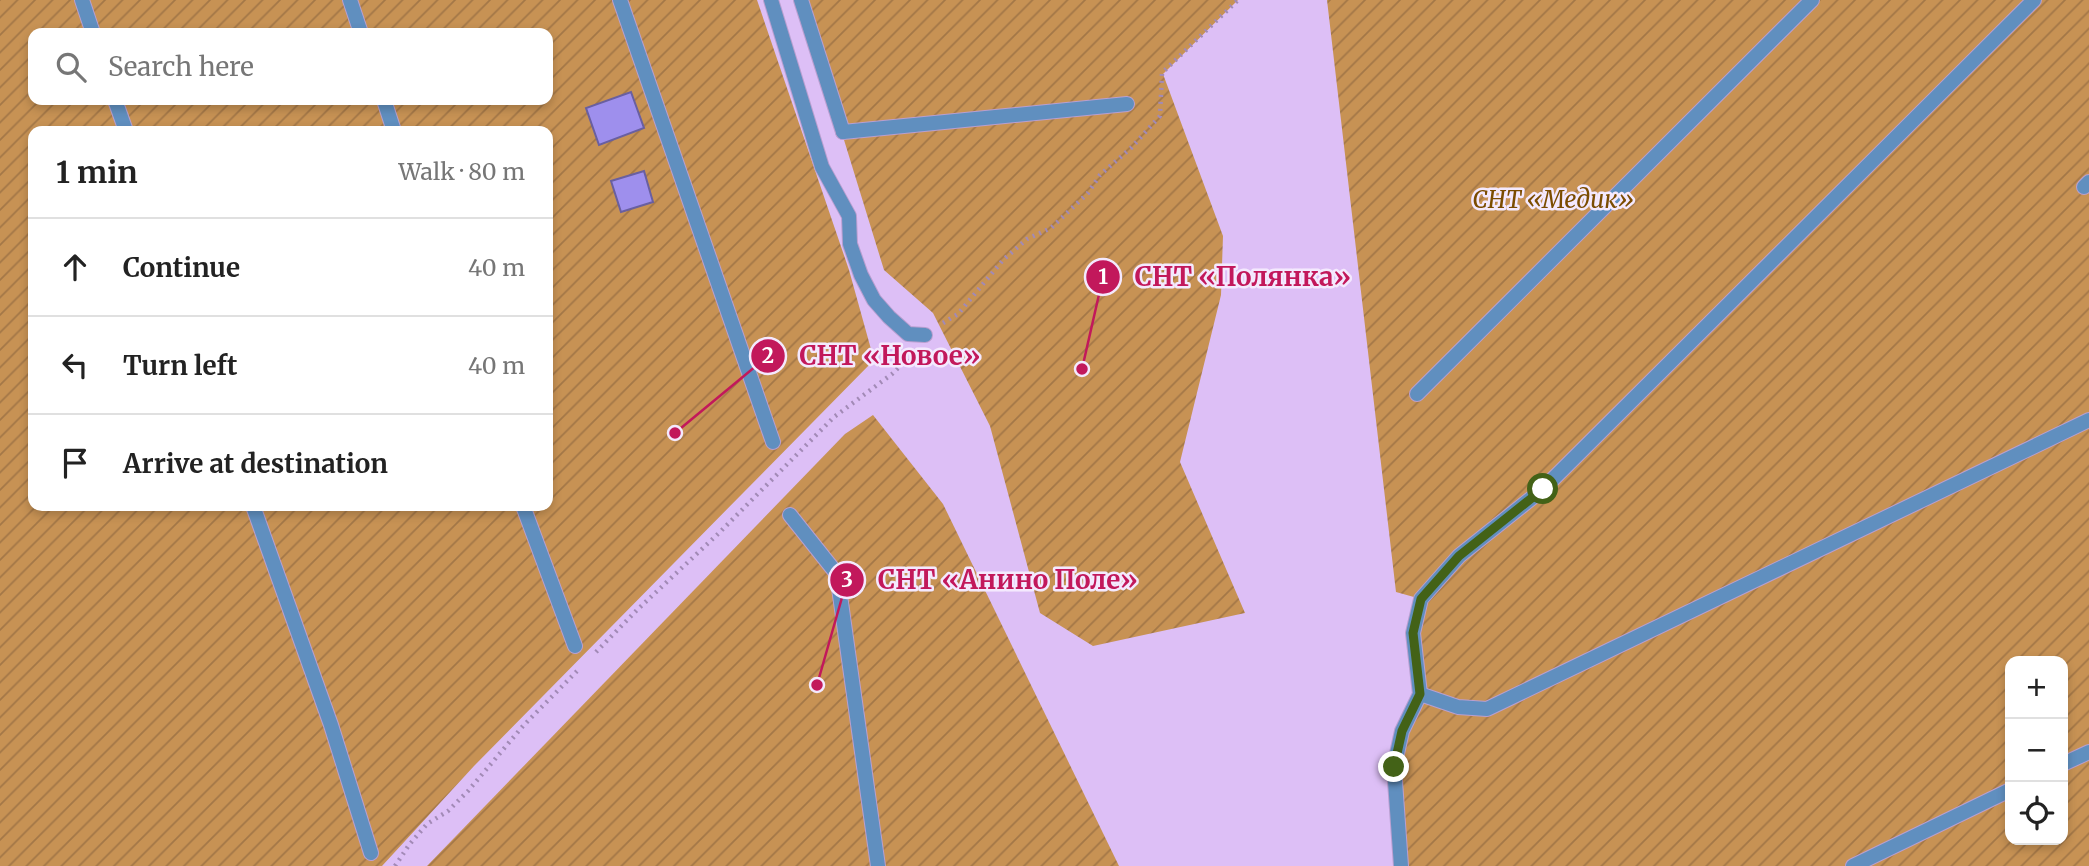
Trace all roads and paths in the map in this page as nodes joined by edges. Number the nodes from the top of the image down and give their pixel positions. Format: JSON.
{"nodes":[{"id":1,"x":82,"y":0,"type":"edge"},
{"id":2,"x":350,"y":0,"type":"edge"},
{"id":3,"x":620,"y":0,"type":"edge"},
{"id":4,"x":771,"y":0,"type":"edge"},
{"id":5,"x":801,"y":0,"type":"edge"},
{"id":6,"x":1238,"y":0,"type":"edge"},
{"id":7,"x":1812,"y":0,"type":"edge"},
{"id":8,"x":2034,"y":0,"type":"edge"},
{"id":9,"x":91,"y":28,"type":"edge"},
{"id":10,"x":359,"y":28,"type":"edge"},
{"id":11,"x":1127,"y":104,"type":"dead end"},
{"id":12,"x":117,"y":105,"type":"edge"},
{"id":13,"x":386,"y":105,"type":"edge"},
{"id":14,"x":124,"y":126,"type":"edge"},
{"id":15,"x":392,"y":126,"type":"edge"},
{"id":16,"x":925,"y":335,"type":"junction"},
{"id":17,"x":1417,"y":394,"type":"dead end"},
{"id":18,"x":2089,"y":420,"type":"edge"},
{"id":19,"x":773,"y":442,"type":"dead end"},
{"id":20,"x":255,"y":511,"type":"edge"},
{"id":21,"x":525,"y":511,"type":"edge"},
{"id":22,"x":790,"y":515,"type":"dead end"},
{"id":23,"x":575,"y":646,"type":"dead end"},
{"id":24,"x":590,"y":659,"type":"dead end"},
{"id":25,"x":580,"y":668,"type":"dead end"},
{"id":26,"x":1420,"y":694,"type":"junction"},
{"id":27,"x":2089,"y":752,"type":"edge"},
{"id":28,"x":2068,"y":762,"type":"edge"},
{"id":29,"x":2005,"y":792,"type":"edge"},
{"id":30,"x":371,"y":853,"type":"dead end"},
{"id":31,"x":395,"y":866,"type":"edge"},
{"id":32,"x":878,"y":866,"type":"edge"},
{"id":33,"x":1401,"y":866,"type":"edge"},
{"id":34,"x":1853,"y":866,"type":"edge"}],
"edges":[{"from":1,"to":9,"type":"street"},
{"from":2,"to":10,"type":"street"},
{"from":3,"to":19,"type":"street"},
{"from":4,"to":16,"type":"street"},
{"from":5,"to":11,"type":"street"},
{"from":6,"to":16,"type":"path"},
{"from":7,"to":17,"type":"street"},
{"from":8,"to":26,"type":"street"},
{"from":12,"to":14,"type":"street"},
{"from":13,"to":15,"type":"street"},
{"from":16,"to":24,"type":"path"},
{"from":18,"to":26,"type":"street"},
{"from":20,"to":30,"type":"street"},
{"from":21,"to":23,"type":"street"},
{"from":22,"to":32,"type":"street"},
{"from":25,"to":31,"type":"path"},
{"from":26,"to":33,"type":"street"},
{"from":27,"to":28,"type":"street"},
{"from":29,"to":34,"type":"street"}]}
